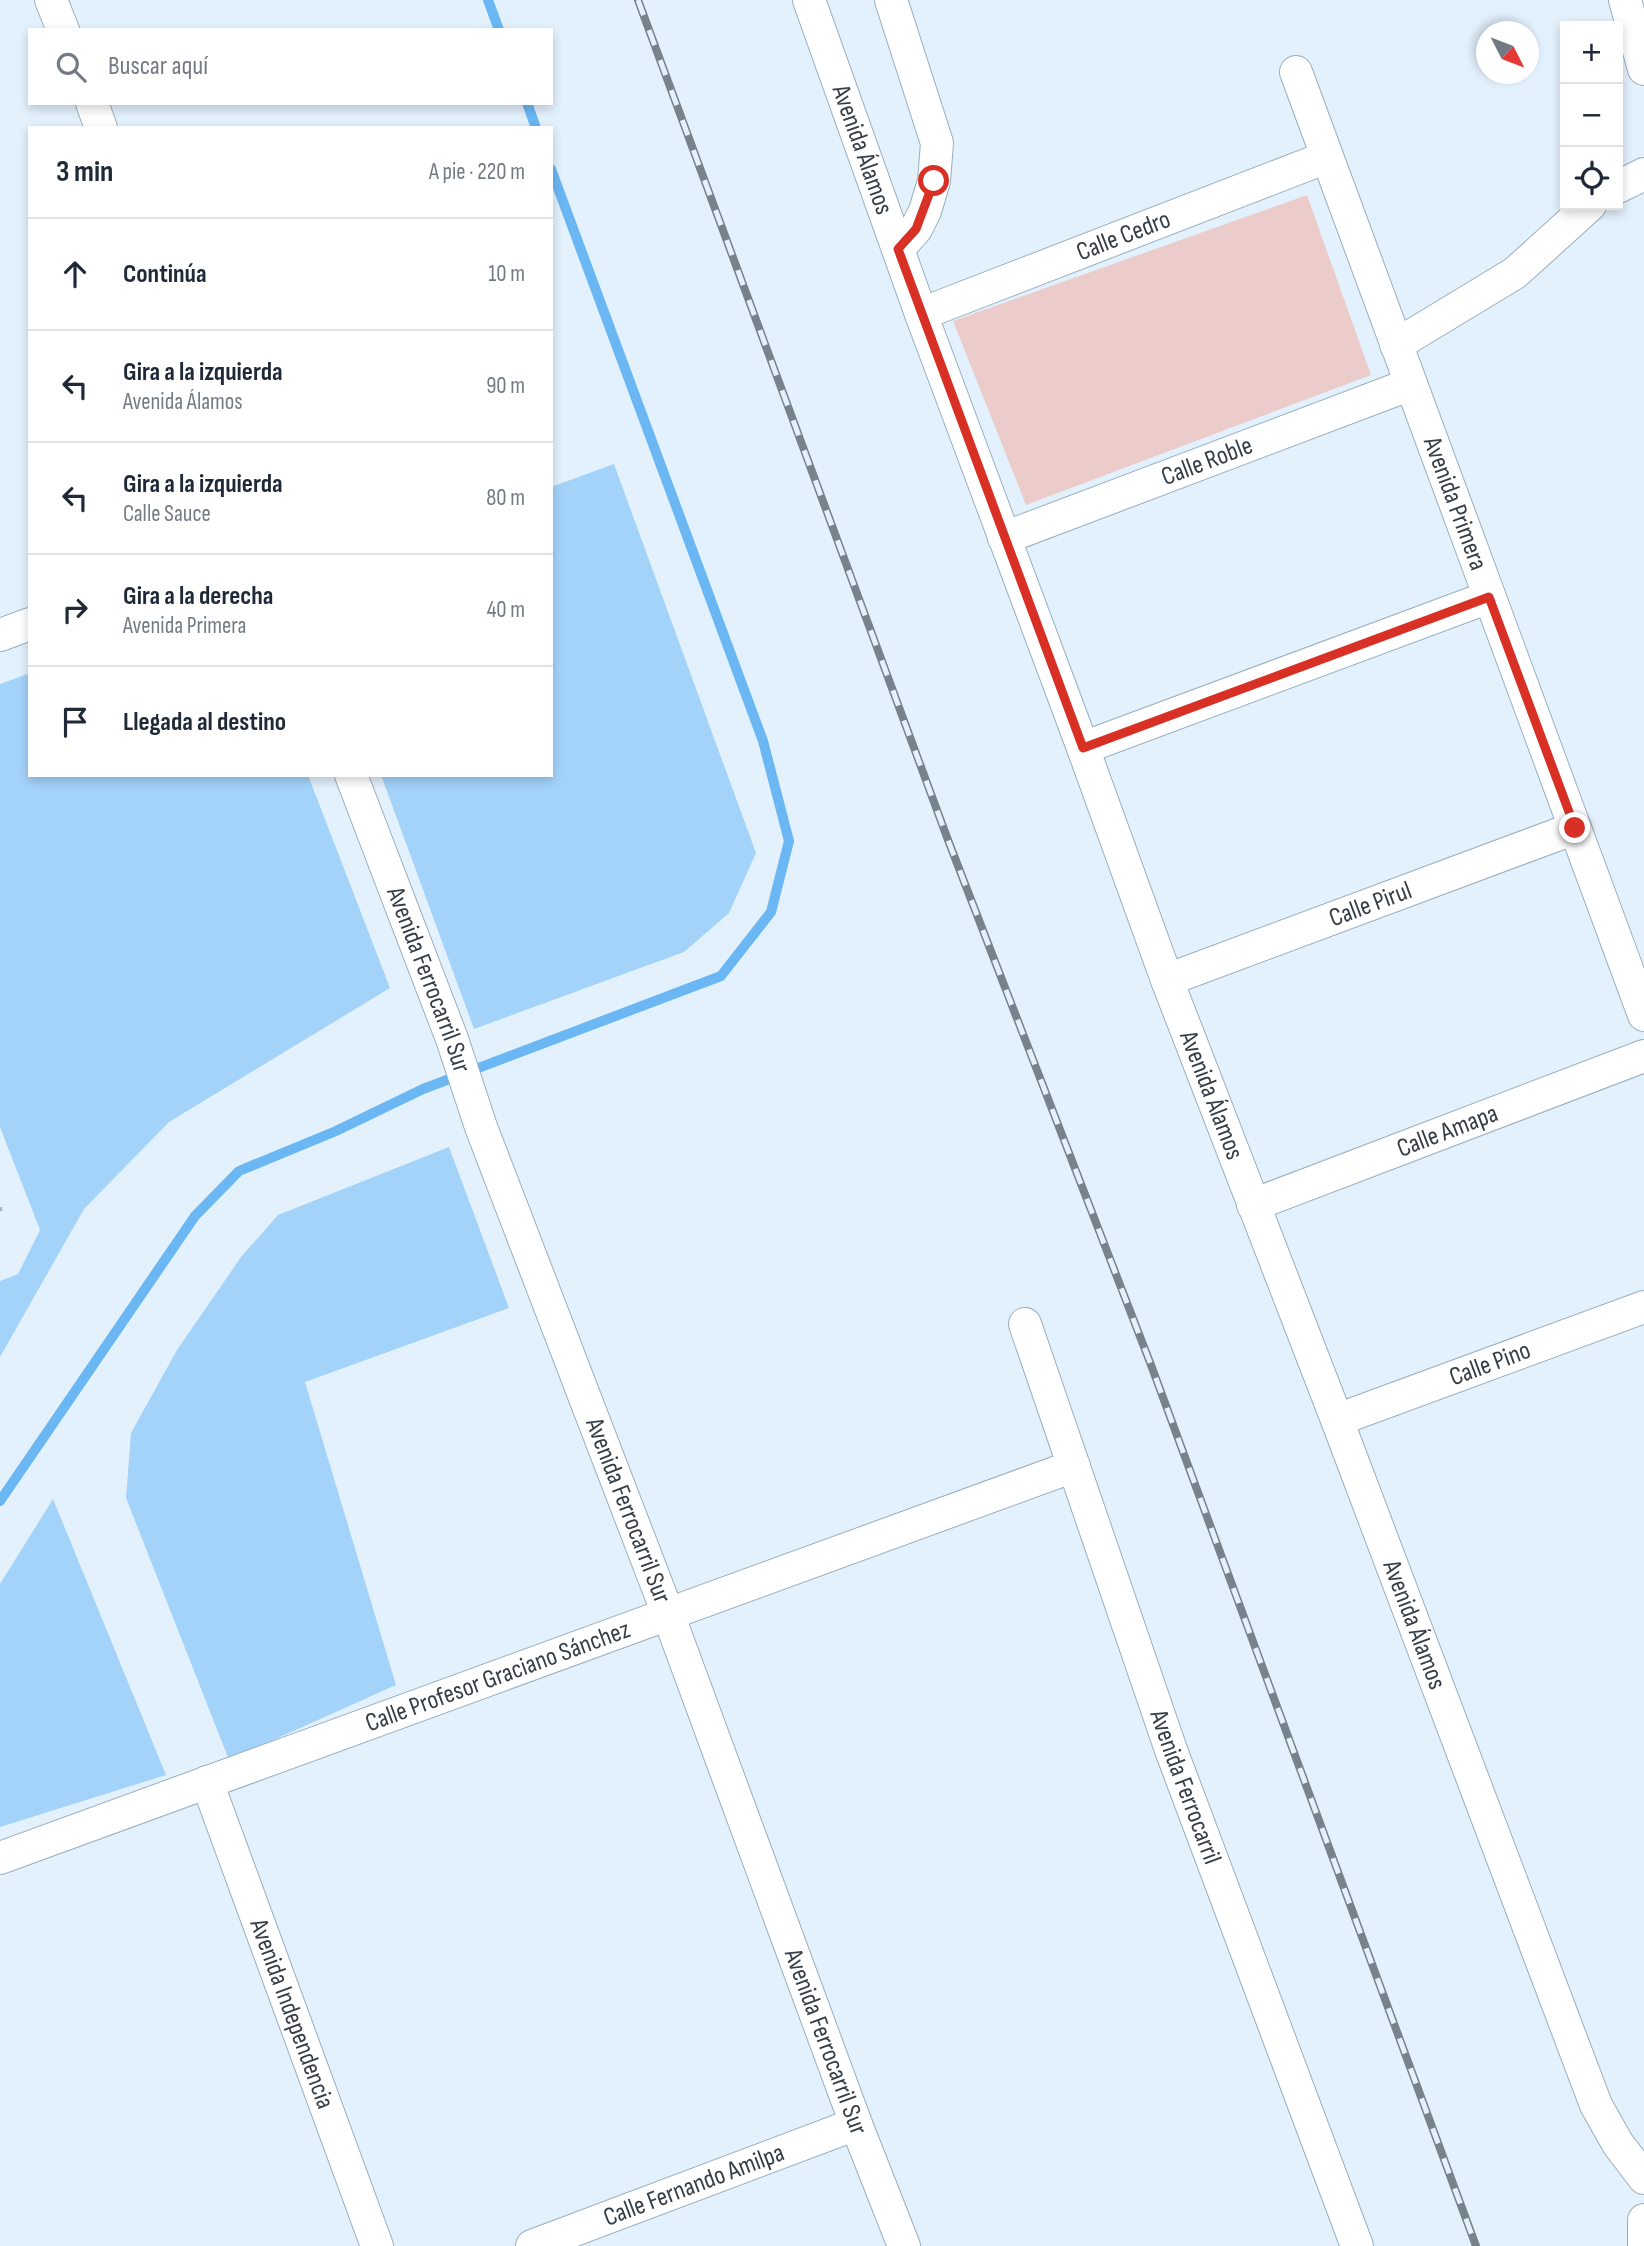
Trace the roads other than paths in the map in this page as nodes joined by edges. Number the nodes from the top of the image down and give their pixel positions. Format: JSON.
{"nodes":[{"id":1,"x":51,"y":0,"type":"edge"},
{"id":2,"x":808,"y":0,"type":"edge"},
{"id":3,"x":891,"y":0,"type":"edge"},
{"id":4,"x":1625,"y":0,"type":"edge"},
{"id":5,"x":62,"y":28,"type":"edge"},
{"id":6,"x":1644,"y":69,"type":"edge"},
{"id":7,"x":1296,"y":72,"type":"dead end"},
{"id":8,"x":93,"y":105,"type":"edge"},
{"id":9,"x":100,"y":126,"type":"edge"},
{"id":10,"x":1327,"y":158,"type":"junction"},
{"id":11,"x":1644,"y":174,"type":"edge"},
{"id":12,"x":1623,"y":184,"type":"edge"},
{"id":13,"x":1585,"y":210,"type":"edge"},
{"id":14,"x":898,"y":249,"type":"junction"},
{"id":15,"x":920,"y":314,"type":"junction"},
{"id":16,"x":1396,"y":345,"type":"junction"},
{"id":17,"x":1411,"y":384,"type":"junction"},
{"id":18,"x":1004,"y":538,"type":"junction"},
{"id":19,"x":1489,"y":597,"type":"junction"},
{"id":20,"x":28,"y":625,"type":"edge"},
{"id":21,"x":0,"y":635,"type":"edge"},
{"id":22,"x":1083,"y":748,"type":"junction"},
{"id":23,"x":352,"y":777,"type":"edge"},
{"id":24,"x":1575,"y":828,"type":"junction"},
{"id":25,"x":1167,"y":980,"type":"junction"},
{"id":26,"x":1644,"y":1015,"type":"edge"},
{"id":27,"x":1644,"y":1056,"type":"edge"},
{"id":28,"x":1253,"y":1205,"type":"junction"},
{"id":29,"x":1644,"y":1307,"type":"edge"},
{"id":30,"x":1025,"y":1324,"type":"dead end"},
{"id":31,"x":1337,"y":1420,"type":"junction"},
{"id":32,"x":1074,"y":1466,"type":"junction"},
{"id":33,"x":668,"y":1614,"type":"junction"},
{"id":34,"x":207,"y":1782,"type":"junction"},
{"id":35,"x":0,"y":1858,"type":"edge"},
{"id":36,"x":856,"y":2124,"type":"junction"},
{"id":37,"x":1644,"y":2178,"type":"edge"},
{"id":38,"x":1644,"y":2220,"type":"edge"},
{"id":39,"x":377,"y":2246,"type":"edge"},
{"id":40,"x":532,"y":2246,"type":"edge"},
{"id":41,"x":904,"y":2246,"type":"edge"},
{"id":42,"x":1357,"y":2246,"type":"edge"},
{"id":43,"x":1644,"y":2246,"type":"edge"}],
"edges":[{"from":1,"to":5,"type":"street"},
{"from":2,"to":14,"type":"street","name":"Avenida Álamos"},
{"from":3,"to":14,"type":"street"},
{"from":4,"to":6,"type":"street"},
{"from":7,"to":10,"type":"street","name":"Avenida Primera"},
{"from":8,"to":9,"type":"street"},
{"from":10,"to":15,"type":"street","name":"Calle Cedro"},
{"from":10,"to":16,"type":"street","name":"Avenida Primera"},
{"from":11,"to":12,"type":"street"},
{"from":13,"to":16,"type":"street"},
{"from":14,"to":15,"type":"street","name":"Avenida Álamos"},
{"from":15,"to":18,"type":"street","name":"Avenida Álamos"},
{"from":16,"to":17,"type":"street","name":"Avenida Primera"},
{"from":17,"to":18,"type":"street","name":"Calle Roble"},
{"from":17,"to":19,"type":"street","name":"Avenida Primera"},
{"from":18,"to":22,"type":"street","name":"Avenida Álamos"},
{"from":19,"to":22,"type":"street"},
{"from":19,"to":24,"type":"street","name":"Avenida Primera"},
{"from":20,"to":21,"type":"street"},
{"from":22,"to":25,"type":"street","name":"Avenida Álamos"},
{"from":23,"to":33,"type":"street","name":"Avenida Ferrocarril Sur"},
{"from":24,"to":25,"type":"street","name":"Calle Pirul"},
{"from":24,"to":26,"type":"street","name":"Avenida Primera"},
{"from":25,"to":28,"type":"street","name":"Avenida Álamos"},
{"from":27,"to":28,"type":"street","name":"Calle Amapa"},
{"from":28,"to":31,"type":"street","name":"Avenida Álamos"},
{"from":29,"to":31,"type":"street","name":"Calle Pino"},
{"from":30,"to":32,"type":"street","name":"Avenida Ferrocarril"},
{"from":31,"to":37,"type":"street","name":"Avenida Álamos"},
{"from":32,"to":33,"type":"street","name":"Calle Profesor Graciano Sánchez"},
{"from":32,"to":42,"type":"street","name":"Avenida Ferrocarril"},
{"from":33,"to":34,"type":"street","name":"Calle Profesor Graciano Sánchez"},
{"from":33,"to":36,"type":"street","name":"Avenida Ferrocarril Sur"},
{"from":34,"to":35,"type":"street","name":"Calle Profesor Graciano Sánchez"},
{"from":34,"to":39,"type":"street","name":"Avenida Independencia"},
{"from":36,"to":40,"type":"street","name":"Calle Fernando Amilpa"},
{"from":36,"to":41,"type":"street","name":"Avenida Ferrocarril Sur"},
{"from":38,"to":43,"type":"street"}]}
